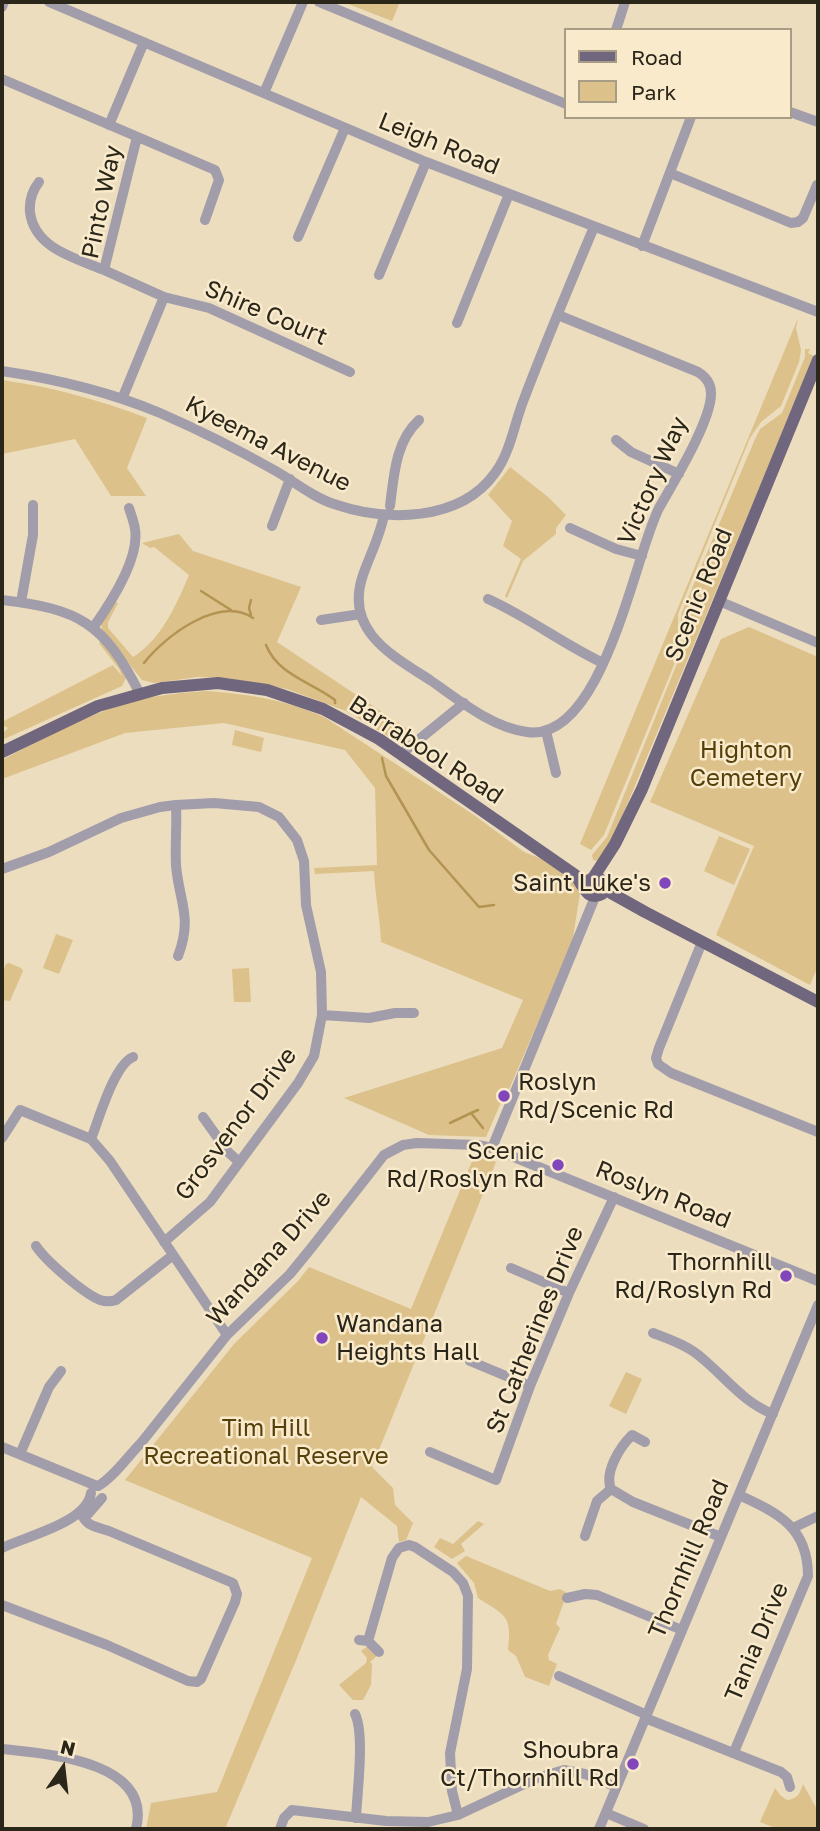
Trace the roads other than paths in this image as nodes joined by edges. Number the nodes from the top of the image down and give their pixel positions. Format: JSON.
{"nodes":[{"id":1,"x":4,"y":2,"type":"edge"},
{"id":2,"x":50,"y":2,"type":"edge"},
{"id":3,"x":303,"y":2,"type":"edge"},
{"id":4,"x":319,"y":2,"type":"edge"},
{"id":5,"x":625,"y":2,"type":"edge"},
{"id":6,"x":2,"y":7,"type":"edge"},
{"id":7,"x":617,"y":28,"type":"edge"},
{"id":8,"x":144,"y":42,"type":"junction"},
{"id":9,"x":2,"y":79,"type":"edge"},
{"id":10,"x":264,"y":93,"type":"junction"},
{"id":11,"x":564,"y":103,"type":"edge"},
{"id":12,"x":792,"y":113,"type":"edge"},
{"id":13,"x":690,"y":119,"type":"edge"},
{"id":14,"x":818,"y":122,"type":"edge"},
{"id":15,"x":109,"y":125,"type":"junction"},
{"id":16,"x":345,"y":128,"type":"junction"},
{"id":17,"x":137,"y":137,"type":"junction"},
{"id":18,"x":426,"y":162,"type":"junction"},
{"id":19,"x":670,"y":173,"type":"junction"},
{"id":20,"x":39,"y":182,"type":"dead end"},
{"id":21,"x":817,"y":185,"type":"edge"},
{"id":22,"x":509,"y":194,"type":"junction"},
{"id":23,"x":205,"y":220,"type":"dead end"},
{"id":24,"x":594,"y":227,"type":"junction"},
{"id":25,"x":298,"y":237,"type":"dead end"},
{"id":26,"x":642,"y":246,"type":"junction"},
{"id":27,"x":104,"y":270,"type":"junction"},
{"id":28,"x":379,"y":275,"type":"dead end"},
{"id":29,"x":164,"y":297,"type":"junction"},
{"id":30,"x":818,"y":312,"type":"edge"},
{"id":31,"x":558,"y":315,"type":"junction"},
{"id":32,"x":457,"y":323,"type":"dead end"},
{"id":33,"x":818,"y":360,"type":"edge"},
{"id":34,"x":2,"y":371,"type":"edge"},
{"id":35,"x":350,"y":372,"type":"dead end"},
{"id":36,"x":122,"y":399,"type":"junction"},
{"id":37,"x":419,"y":419,"type":"dead end"},
{"id":38,"x":616,"y":440,"type":"dead end"},
{"id":39,"x":679,"y":474,"type":"junction"},
{"id":40,"x":290,"y":480,"type":"junction"},
{"id":41,"x":33,"y":505,"type":"dead end"},
{"id":42,"x":129,"y":508,"type":"dead end"},
{"id":43,"x":387,"y":511,"type":"junction"},
{"id":44,"x":272,"y":526,"type":"dead end"},
{"id":45,"x":570,"y":528,"type":"dead end"},
{"id":46,"x":642,"y":556,"type":"junction"},
{"id":47,"x":488,"y":598,"type":"dead end"},
{"id":48,"x":2,"y":600,"type":"edge"},
{"id":49,"x":719,"y":601,"type":"junction"},
{"id":50,"x":21,"y":602,"type":"junction"},
{"id":51,"x":361,"y":614,"type":"junction"},
{"id":52,"x":321,"y":620,"type":"dead end"},
{"id":53,"x":93,"y":628,"type":"junction"},
{"id":54,"x":818,"y":643,"type":"edge"},
{"id":55,"x":603,"y":663,"type":"junction"},
{"id":56,"x":141,"y":694,"type":"junction"},
{"id":57,"x":464,"y":703,"type":"junction"},
{"id":58,"x":545,"y":731,"type":"junction"},
{"id":59,"x":2,"y":752,"type":"edge"},
{"id":60,"x":401,"y":754,"type":"junction"},
{"id":61,"x":556,"y":772,"type":"dead end"},
{"id":62,"x":176,"y":805,"type":"junction"},
{"id":63,"x":2,"y":869,"type":"edge"},
{"id":64,"x":595,"y":888,"type":"junction"},
{"id":65,"x":702,"y":942,"type":"junction"},
{"id":66,"x":178,"y":956,"type":"dead end"},
{"id":67,"x":818,"y":1002,"type":"edge"},
{"id":68,"x":414,"y":1013,"type":"dead end"},
{"id":69,"x":322,"y":1015,"type":"junction"},
{"id":70,"x":133,"y":1057,"type":"dead end"},
{"id":71,"x":203,"y":1117,"type":"dead end"},
{"id":72,"x":818,"y":1132,"type":"edge"},
{"id":73,"x":2,"y":1138,"type":"edge"},
{"id":74,"x":91,"y":1139,"type":"junction"},
{"id":75,"x":492,"y":1149,"type":"junction"},
{"id":76,"x":238,"y":1161,"type":"junction"},
{"id":77,"x":614,"y":1197,"type":"junction"},
{"id":78,"x":164,"y":1242,"type":"junction"},
{"id":79,"x":36,"y":1246,"type":"dead end"},
{"id":80,"x":173,"y":1255,"type":"junction"},
{"id":81,"x":511,"y":1268,"type":"dead end"},
{"id":82,"x":818,"y":1281,"type":"edge"},
{"id":83,"x":569,"y":1293,"type":"junction"},
{"id":84,"x":818,"y":1305,"type":"edge"},
{"id":85,"x":653,"y":1333,"type":"dead end"},
{"id":86,"x":228,"y":1335,"type":"junction"},
{"id":87,"x":470,"y":1361,"type":"dead end"},
{"id":88,"x":61,"y":1371,"type":"dead end"},
{"id":89,"x":530,"y":1386,"type":"junction"},
{"id":90,"x":773,"y":1414,"type":"junction"},
{"id":91,"x":645,"y":1442,"type":"dead end"},
{"id":92,"x":141,"y":1443,"type":"junction"},
{"id":93,"x":2,"y":1447,"type":"edge"},
{"id":94,"x":430,"y":1452,"type":"dead end"},
{"id":95,"x":20,"y":1454,"type":"junction"},
{"id":96,"x":95,"y":1489,"type":"junction"},
{"id":97,"x":611,"y":1489,"type":"junction"},
{"id":98,"x":739,"y":1495,"type":"junction"},
{"id":99,"x":104,"y":1497,"type":"junction"},
{"id":100,"x":84,"y":1514,"type":"junction"},
{"id":101,"x":818,"y":1516,"type":"edge"},
{"id":102,"x":793,"y":1528,"type":"junction"},
{"id":103,"x":586,"y":1536,"type":"dead end"},
{"id":104,"x":720,"y":1537,"type":"junction"},
{"id":105,"x":2,"y":1548,"type":"edge"},
{"id":106,"x":567,"y":1598,"type":"dead end"},
{"id":107,"x":2,"y":1605,"type":"edge"},
{"id":108,"x":682,"y":1630,"type":"junction"},
{"id":109,"x":379,"y":1652,"type":"dead end"},
{"id":110,"x":559,"y":1676,"type":"dead end"},
{"id":111,"x":355,"y":1714,"type":"dead end"},
{"id":112,"x":646,"y":1716,"type":"junction"},
{"id":113,"x":2,"y":1749,"type":"edge"},
{"id":114,"x":734,"y":1752,"type":"junction"},
{"id":115,"x":617,"y":1787,"type":"junction"},
{"id":116,"x":789,"y":1787,"type":"dead end"},
{"id":117,"x":606,"y":1813,"type":"junction"},
{"id":118,"x":457,"y":1815,"type":"junction"},
{"id":119,"x":356,"y":1818,"type":"junction"},
{"id":120,"x":136,"y":1829,"type":"edge"},
{"id":121,"x":279,"y":1829,"type":"edge"},
{"id":122,"x":599,"y":1829,"type":"edge"},
{"id":123,"x":644,"y":1829,"type":"edge"}],
"edges":[{"from":1,"to":6,"type":"street"},
{"from":2,"to":8,"type":"street","name":"Leigh Road"},
{"from":3,"to":10,"type":"street"},
{"from":4,"to":11,"type":"street"},
{"from":5,"to":7,"type":"street"},
{"from":8,"to":10,"type":"street","name":"Leigh Road"},
{"from":8,"to":15,"type":"street","name":"Pinto Way"},
{"from":9,"to":15,"type":"street"},
{"from":10,"to":16,"type":"street","name":"Leigh Road"},
{"from":12,"to":14,"type":"street"},
{"from":13,"to":19,"type":"street"},
{"from":15,"to":17,"type":"street"},
{"from":16,"to":18,"type":"street","name":"Leigh Road"},
{"from":16,"to":25,"type":"street"},
{"from":17,"to":23,"type":"street"},
{"from":17,"to":27,"type":"street","name":"Pinto Way"},
{"from":18,"to":22,"type":"street","name":"Leigh Road"},
{"from":18,"to":28,"type":"street"},
{"from":19,"to":21,"type":"street"},
{"from":19,"to":26,"type":"street"},
{"from":20,"to":27,"type":"street"},
{"from":22,"to":24,"type":"street","name":"Leigh Road"},
{"from":22,"to":32,"type":"street"},
{"from":24,"to":26,"type":"street","name":"Leigh Road"},
{"from":24,"to":31,"type":"street","name":"Kyeema Avenue"},
{"from":26,"to":30,"type":"street","name":"Leigh Road"},
{"from":27,"to":29,"type":"street","name":"Pinto Way"},
{"from":29,"to":35,"type":"street","name":"Shire Court"},
{"from":29,"to":36,"type":"street"},
{"from":31,"to":39,"type":"street","name":"Victory Way"},
{"from":31,"to":43,"type":"street","name":"Kyeema Avenue"},
{"from":33,"to":49,"type":"main road","name":"Scenic Road"},
{"from":34,"to":36,"type":"street","name":"Kyeema Avenue"},
{"from":36,"to":40,"type":"street","name":"Kyeema Avenue"},
{"from":37,"to":43,"type":"street"},
{"from":38,"to":39,"type":"street"},
{"from":39,"to":46,"type":"street","name":"Victory Way"},
{"from":40,"to":43,"type":"street","name":"Kyeema Avenue"},
{"from":40,"to":44,"type":"street"},
{"from":41,"to":50,"type":"street"},
{"from":42,"to":53,"type":"street"},
{"from":43,"to":51,"type":"street"},
{"from":45,"to":46,"type":"street"},
{"from":46,"to":55,"type":"street","name":"Victory Way"},
{"from":47,"to":55,"type":"street"},
{"from":48,"to":50,"type":"street"},
{"from":49,"to":54,"type":"street"},
{"from":49,"to":64,"type":"main road","name":"Scenic Road"},
{"from":50,"to":53,"type":"street"},
{"from":51,"to":52,"type":"street"},
{"from":51,"to":57,"type":"street"},
{"from":53,"to":56,"type":"street"},
{"from":55,"to":58,"type":"street","name":"Victory Way"},
{"from":56,"to":59,"type":"main road","name":"Barrabool Road"},
{"from":56,"to":60,"type":"main road","name":"Barrabool Road"},
{"from":57,"to":58,"type":"street"},
{"from":57,"to":60,"type":"street"},
{"from":58,"to":61,"type":"street"},
{"from":60,"to":64,"type":"main road","name":"Barrabool Road"},
{"from":62,"to":63,"type":"street","name":"Grosvenor Drive"},
{"from":62,"to":66,"type":"street"},
{"from":62,"to":69,"type":"street","name":"Grosvenor Drive"},
{"from":64,"to":65,"type":"main road","name":"Barrabool Road"},
{"from":64,"to":75,"type":"street","name":"Scenic Road"},
{"from":65,"to":67,"type":"main road","name":"Barrabool Road"},
{"from":65,"to":72,"type":"street"},
{"from":68,"to":69,"type":"street"},
{"from":69,"to":76,"type":"street","name":"Grosvenor Drive"},
{"from":70,"to":74,"type":"street"},
{"from":71,"to":76,"type":"street"},
{"from":73,"to":74,"type":"street"},
{"from":74,"to":78,"type":"street"},
{"from":75,"to":77,"type":"street","name":"Roslyn Road"},
{"from":75,"to":86,"type":"street","name":"Wandana Drive"},
{"from":76,"to":78,"type":"street","name":"Grosvenor Drive"},
{"from":77,"to":82,"type":"street","name":"Roslyn Road"},
{"from":77,"to":83,"type":"street","name":"St Catherines Drive"},
{"from":78,"to":80,"type":"street"},
{"from":79,"to":80,"type":"street"},
{"from":80,"to":86,"type":"street"},
{"from":81,"to":83,"type":"street"},
{"from":83,"to":89,"type":"street","name":"St Catherines Drive"},
{"from":84,"to":90,"type":"street","name":"Thornhill Road"},
{"from":85,"to":90,"type":"street"},
{"from":86,"to":92,"type":"street","name":"Wandana Drive"},
{"from":87,"to":89,"type":"street"},
{"from":88,"to":95,"type":"street"},
{"from":89,"to":94,"type":"street","name":"St Catherines Drive"},
{"from":90,"to":98,"type":"street","name":"Thornhill Road"},
{"from":91,"to":97,"type":"street"},
{"from":92,"to":96,"type":"street","name":"Wandana Drive"},
{"from":92,"to":99,"type":"street","name":"Wandana Drive"},
{"from":93,"to":95,"type":"street"},
{"from":95,"to":96,"type":"street"},
{"from":96,"to":99,"type":"street"},
{"from":96,"to":100,"type":"street","name":"Wandana Drive"},
{"from":97,"to":103,"type":"street"},
{"from":97,"to":104,"type":"street"},
{"from":98,"to":102,"type":"street"},
{"from":98,"to":104,"type":"street","name":"Thornhill Road"},
{"from":99,"to":100,"type":"street","name":"Wandana Drive"},
{"from":100,"to":105,"type":"street"},
{"from":100,"to":107,"type":"street"},
{"from":101,"to":102,"type":"street"},
{"from":102,"to":114,"type":"street","name":"Tania Drive"},
{"from":104,"to":108,"type":"street","name":"Thornhill Road"},
{"from":106,"to":108,"type":"street"},
{"from":108,"to":112,"type":"street","name":"Thornhill Road"},
{"from":109,"to":118,"type":"street"},
{"from":110,"to":112,"type":"street"},
{"from":111,"to":119,"type":"street"},
{"from":112,"to":114,"type":"street"},
{"from":112,"to":115,"type":"street","name":"Thornhill Road"},
{"from":113,"to":120,"type":"street"},
{"from":114,"to":116,"type":"street"},
{"from":115,"to":117,"type":"street","name":"Thornhill Road"},
{"from":115,"to":118,"type":"street"},
{"from":117,"to":122,"type":"street","name":"Thornhill Road"},
{"from":117,"to":123,"type":"street"},
{"from":118,"to":119,"type":"street"},
{"from":119,"to":121,"type":"street"}]}
